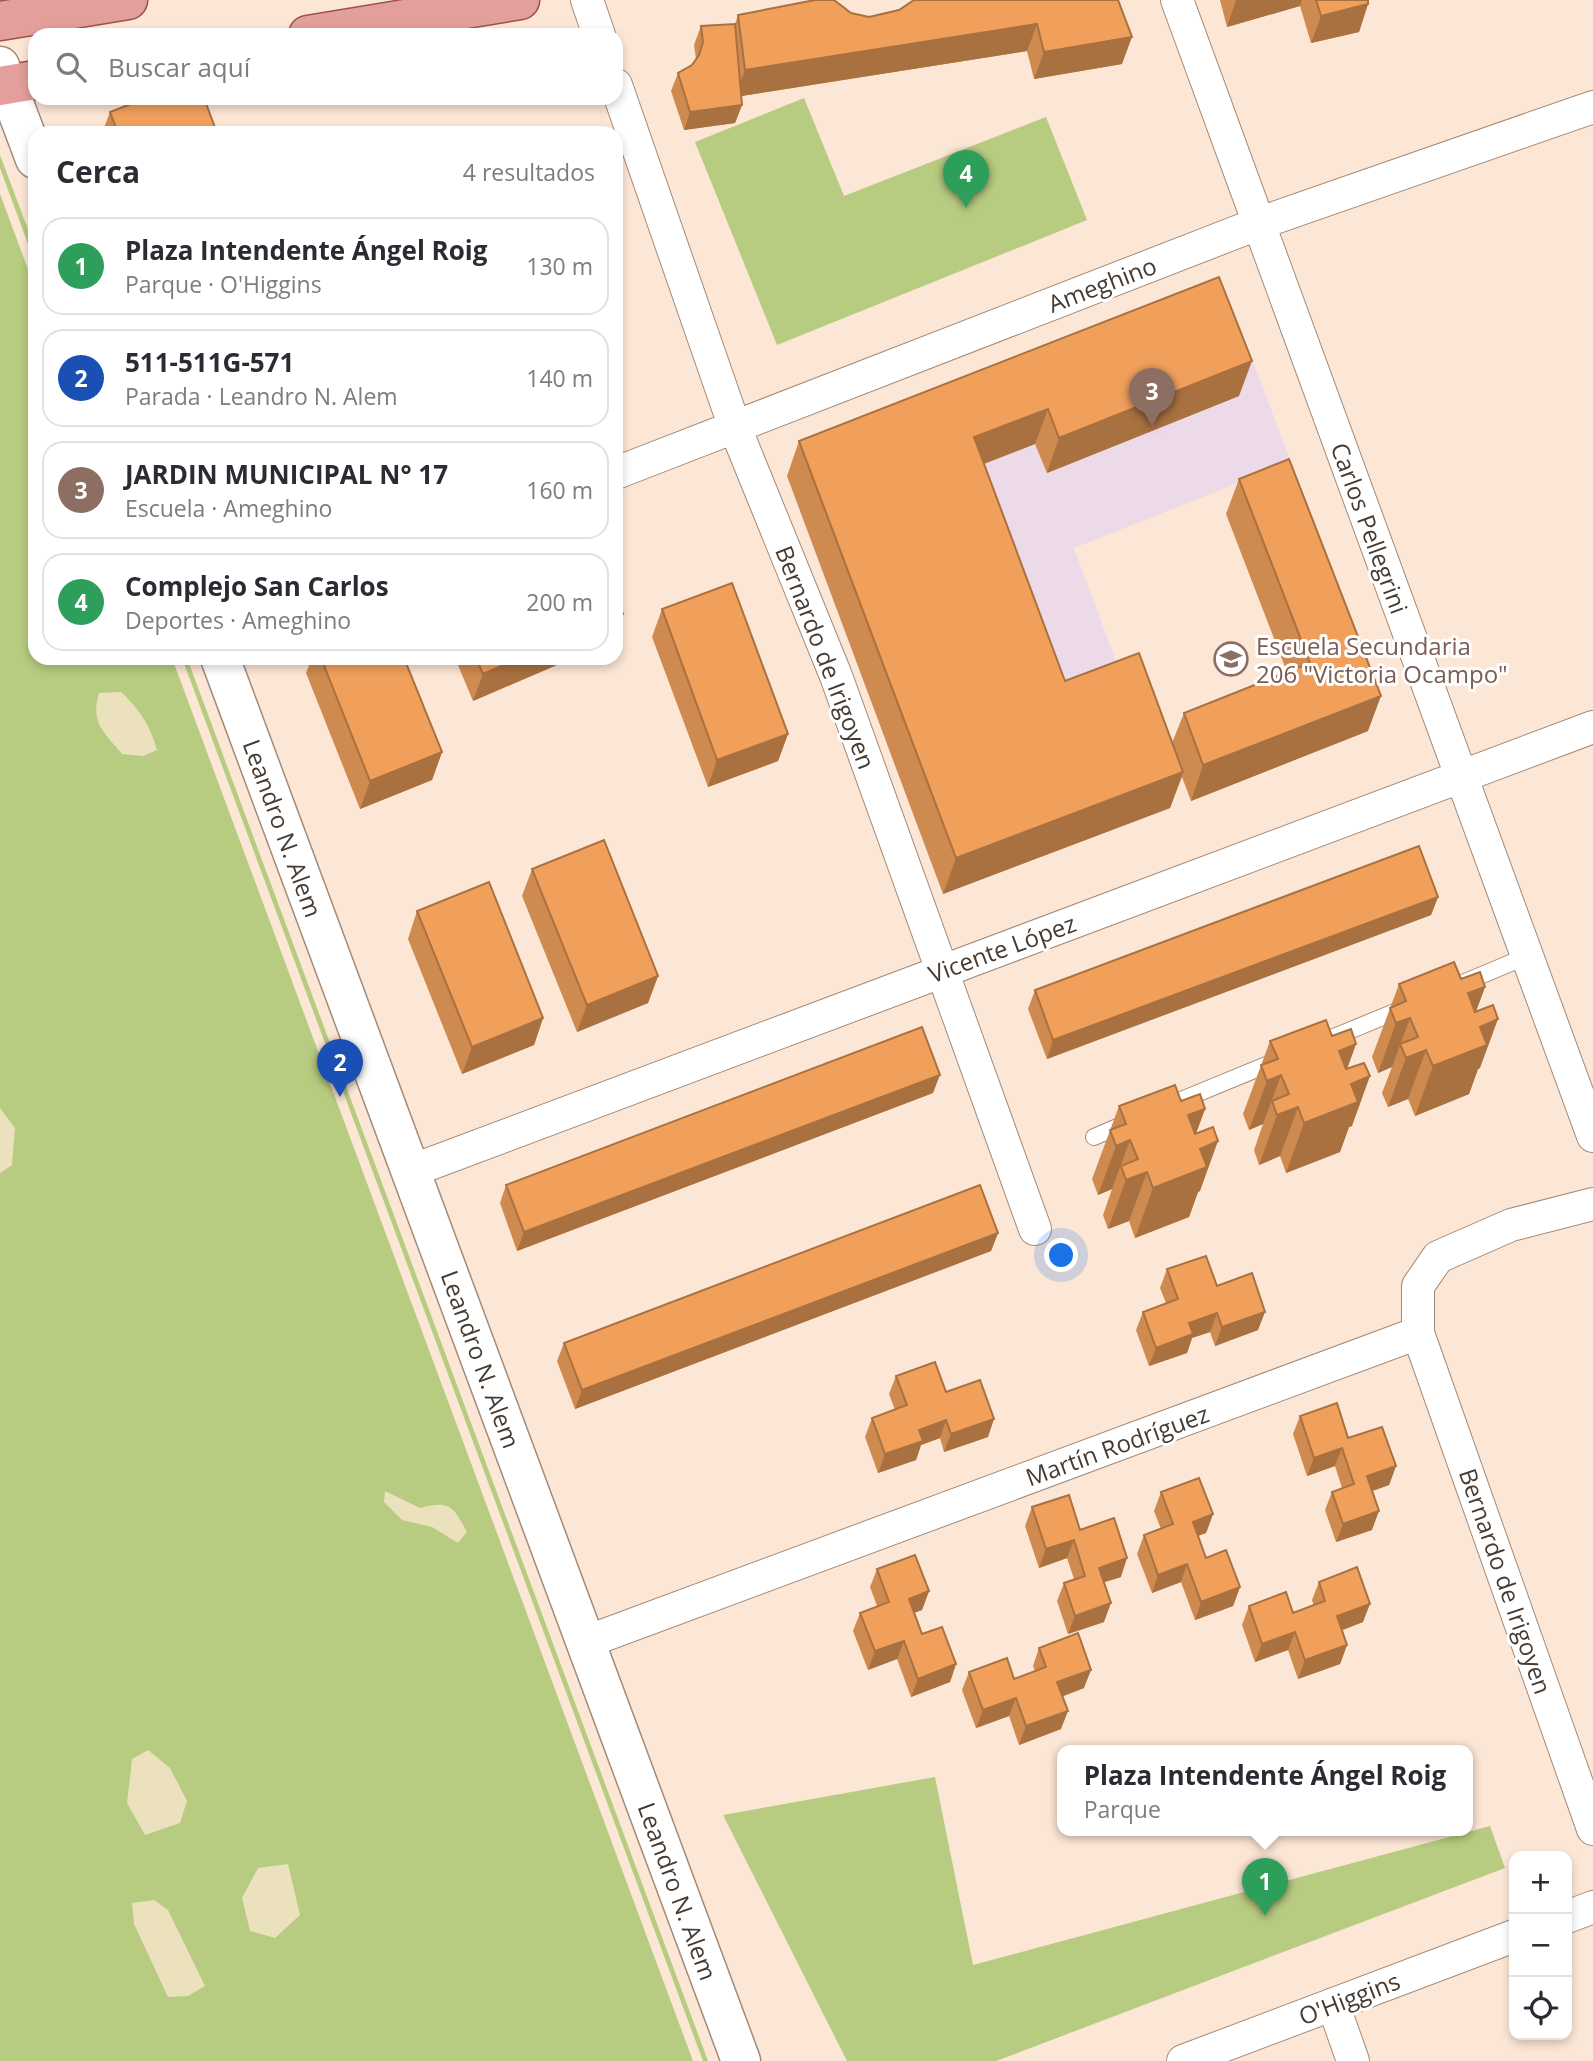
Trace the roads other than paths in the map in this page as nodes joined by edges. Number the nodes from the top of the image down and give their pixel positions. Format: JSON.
{"nodes":[{"id":1,"x":128,"y":0,"type":"edge"},
{"id":2,"x":520,"y":0,"type":"edge"},
{"id":3,"x":587,"y":0,"type":"edge"},
{"id":4,"x":1177,"y":0,"type":"edge"},
{"id":5,"x":0,"y":21,"type":"edge"},
{"id":6,"x":350,"y":28,"type":"edge"},
{"id":7,"x":597,"y":28,"type":"edge"},
{"id":8,"x":11,"y":79,"type":"edge"},
{"id":9,"x":623,"y":105,"type":"edge"},
{"id":10,"x":1593,"y":107,"type":"edge"},
{"id":11,"x":28,"y":136,"type":"edge"},
{"id":12,"x":1260,"y":223,"type":"junction"},
{"id":13,"x":734,"y":425,"type":"junction"},
{"id":14,"x":623,"y":470,"type":"edge"},
{"id":15,"x":223,"y":665,"type":"edge"},
{"id":16,"x":1593,"y":727,"type":"edge"},
{"id":17,"x":1460,"y":777,"type":"junction"},
{"id":18,"x":1525,"y":957,"type":"junction"},
{"id":19,"x":942,"y":970,"type":"junction"},
{"id":20,"x":1449,"y":989,"type":"edge"},
{"id":21,"x":1424,"y":999,"type":"edge"},
{"id":22,"x":1322,"y":1042,"type":"edge"},
{"id":23,"x":1297,"y":1052,"type":"edge"},
{"id":24,"x":1593,"y":1136,"type":"edge"},
{"id":25,"x":1094,"y":1137,"type":"dead end"},
{"id":26,"x":411,"y":1171,"type":"junction"},
{"id":27,"x":1593,"y":1204,"type":"edge"},
{"id":28,"x":1035,"y":1229,"type":"dead end"},
{"id":29,"x":1418,"y":1333,"type":"junction"},
{"id":30,"x":586,"y":1643,"type":"junction"},
{"id":31,"x":1593,"y":1829,"type":"edge"},
{"id":32,"x":1593,"y":1907,"type":"edge"},
{"id":33,"x":1572,"y":1915,"type":"edge"},
{"id":34,"x":1509,"y":1938,"type":"edge"},
{"id":35,"x":1332,"y":2004,"type":"junction"},
{"id":36,"x":741,"y":2061,"type":"edge"},
{"id":37,"x":1183,"y":2061,"type":"edge"},
{"id":38,"x":1353,"y":2061,"type":"edge"}],
"edges":[{"from":1,"to":5,"type":"main road"},
{"from":2,"to":6,"type":"main road"},
{"from":3,"to":7,"type":"street"},
{"from":4,"to":12,"type":"street","name":"Carlos Pellegrini"},
{"from":8,"to":11,"type":"main road"},
{"from":9,"to":13,"type":"street","name":"Bernardo de Irigoyen"},
{"from":10,"to":12,"type":"street","name":"Ameghino"},
{"from":12,"to":13,"type":"street","name":"Ameghino"},
{"from":12,"to":17,"type":"street","name":"Carlos Pellegrini"},
{"from":13,"to":14,"type":"street","name":"Ameghino"},
{"from":13,"to":19,"type":"street","name":"Bernardo de Irigoyen"},
{"from":15,"to":26,"type":"main road","name":"Leandro N. Alem"},
{"from":16,"to":17,"type":"street","name":"Vicente López"},
{"from":17,"to":18,"type":"street","name":"Carlos Pellegrini"},
{"from":17,"to":19,"type":"street","name":"Vicente López"},
{"from":18,"to":20,"type":"lane"},
{"from":18,"to":24,"type":"street","name":"Carlos Pellegrini"},
{"from":19,"to":26,"type":"street","name":"Vicente López"},
{"from":19,"to":28,"type":"street","name":"Bernardo de Irigoyen"},
{"from":21,"to":22,"type":"lane"},
{"from":23,"to":25,"type":"lane"},
{"from":26,"to":30,"type":"main road","name":"Leandro N. Alem"},
{"from":27,"to":29,"type":"street"},
{"from":29,"to":30,"type":"street","name":"Martín Rodríguez"},
{"from":29,"to":31,"type":"street","name":"Bernardo de Irigoyen"},
{"from":30,"to":36,"type":"main road","name":"Leandro N. Alem"},
{"from":32,"to":33,"type":"street"},
{"from":34,"to":35,"type":"street","name":"O'Higgins"},
{"from":35,"to":37,"type":"street","name":"O'Higgins"},
{"from":35,"to":38,"type":"street"}]}
